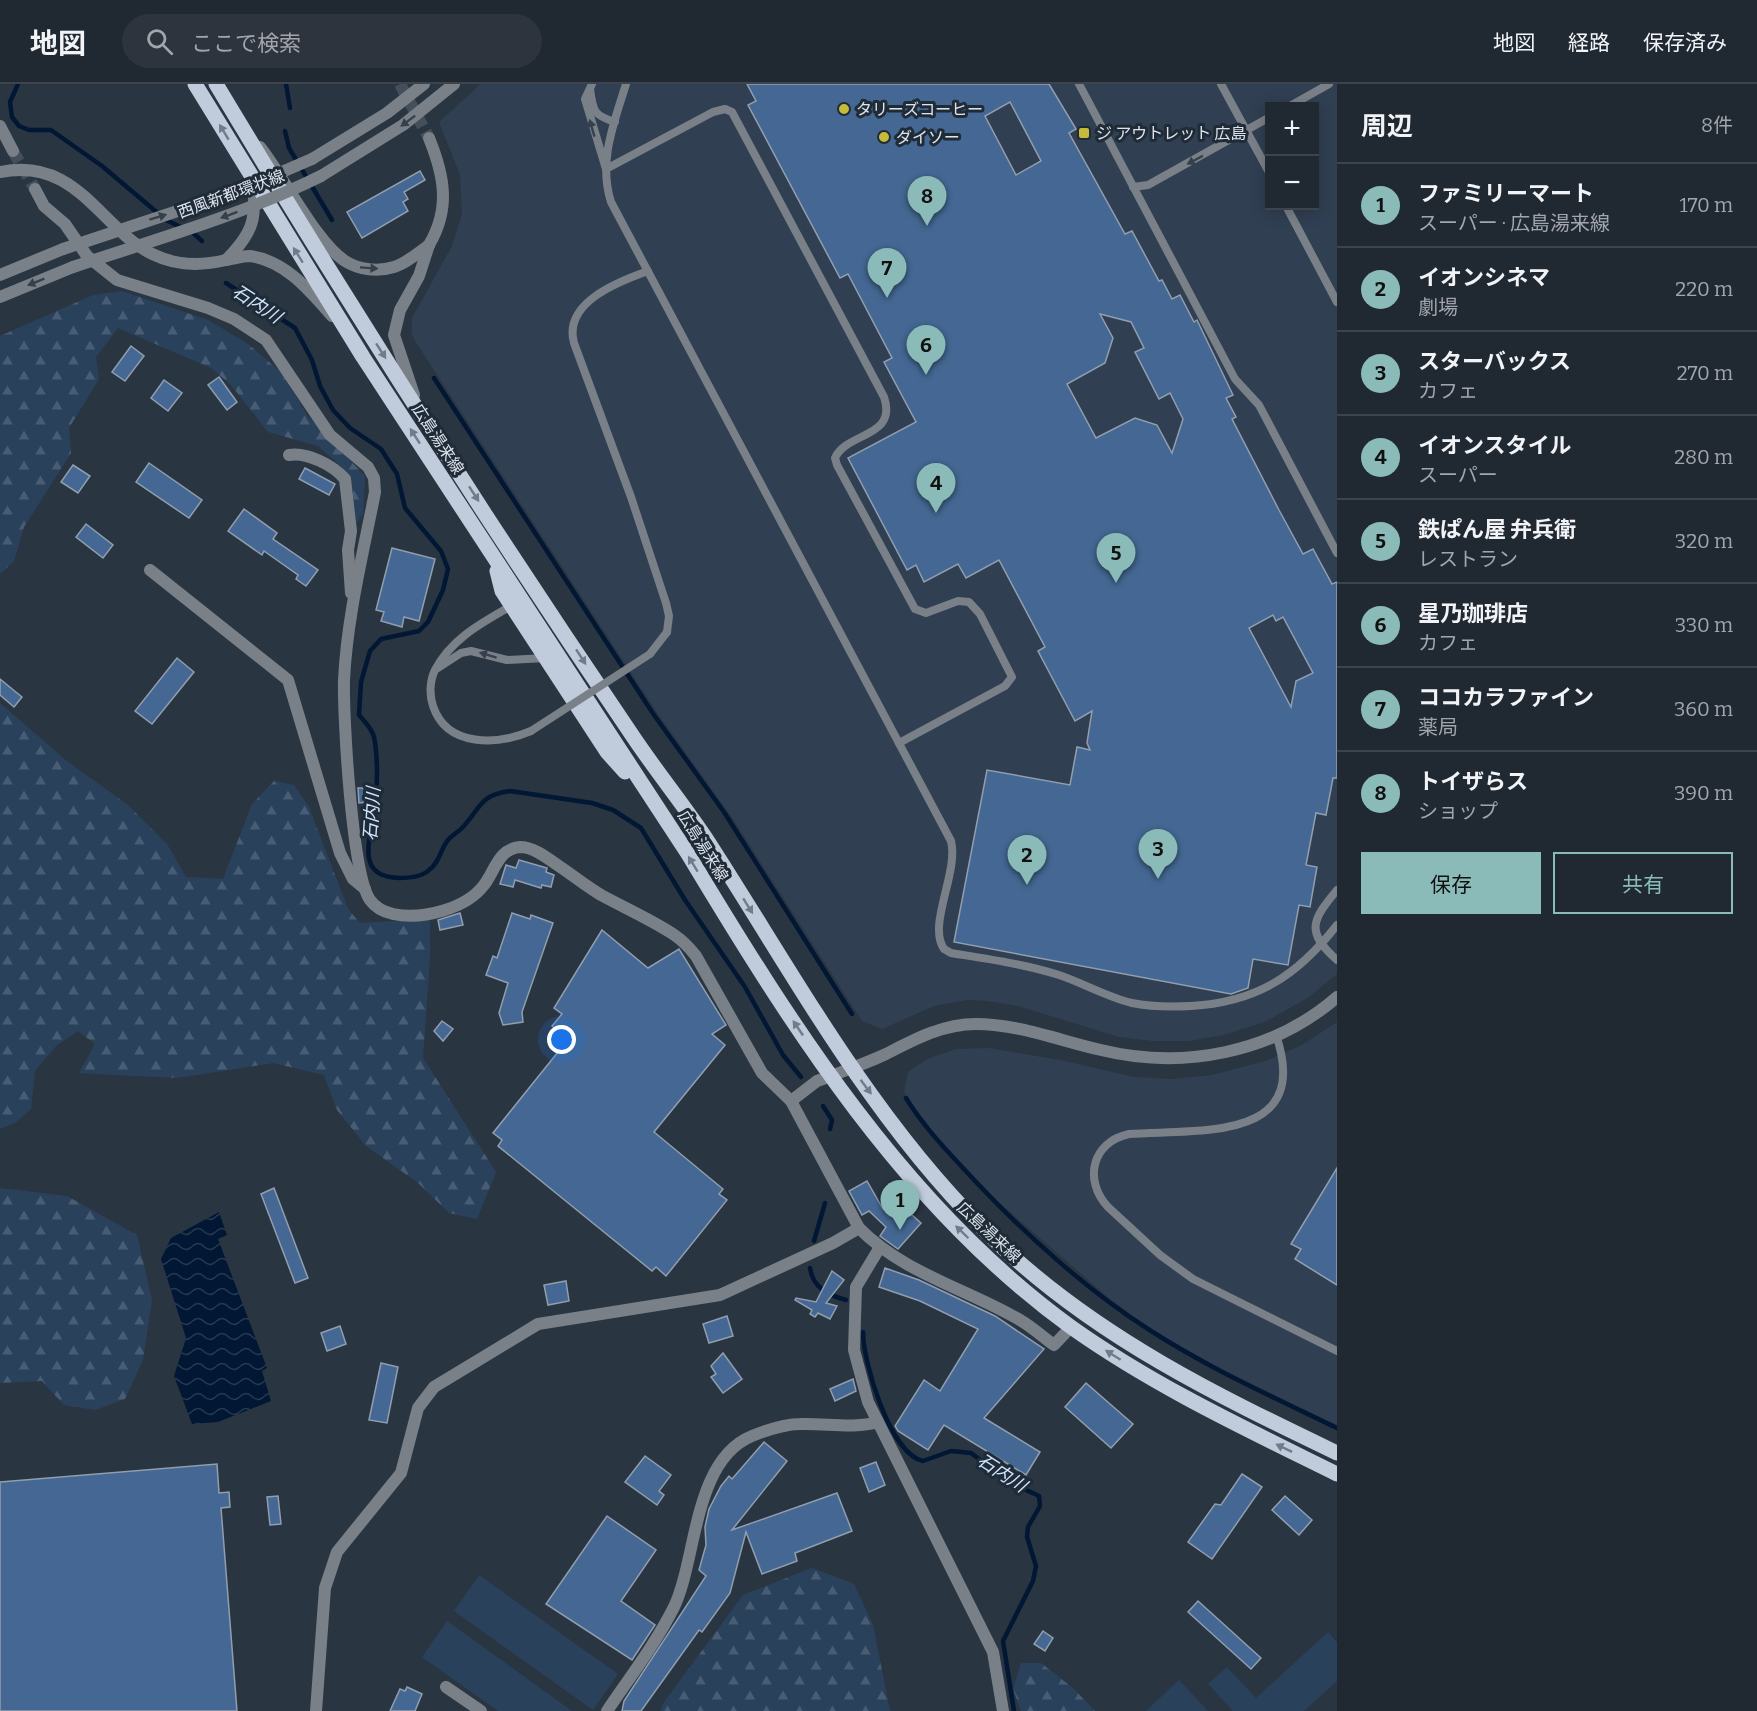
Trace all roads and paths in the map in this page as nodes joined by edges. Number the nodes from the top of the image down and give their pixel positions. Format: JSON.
{"nodes":[{"id":1,"x":195,"y":84,"type":"edge"},
{"id":2,"x":216,"y":84,"type":"edge"},
{"id":3,"x":424,"y":84,"type":"edge"},
{"id":4,"x":453,"y":84,"type":"edge"},
{"id":5,"x":626,"y":84,"type":"edge"},
{"id":6,"x":1079,"y":84,"type":"edge"},
{"id":7,"x":1221,"y":84,"type":"edge"},
{"id":8,"x":1329,"y":84,"type":"edge"},
{"id":9,"x":591,"y":86,"type":"edge"},
{"id":10,"x":1297,"y":102,"type":"edge"},
{"id":11,"x":237,"y":118,"type":"junction"},
{"id":12,"x":1265,"y":119,"type":"edge"},
{"id":13,"x":615,"y":122,"type":"junction"},
{"id":14,"x":0,"y":126,"type":"edge"},
{"id":15,"x":1245,"y":130,"type":"junction"},
{"id":16,"x":429,"y":138,"type":"tunnel mouth"},
{"id":17,"x":13,"y":151,"type":"tunnel mouth"},
{"id":18,"x":1265,"y":167,"type":"edge"},
{"id":19,"x":606,"y":169,"type":"junction"},
{"id":20,"x":0,"y":172,"type":"edge"},
{"id":21,"x":253,"y":181,"type":"junction"},
{"id":22,"x":1133,"y":187,"type":"junction"},
{"id":23,"x":35,"y":189,"type":"tunnel mouth"},
{"id":24,"x":1288,"y":210,"type":"edge"},
{"id":25,"x":429,"y":245,"type":"junction"},
{"id":26,"x":226,"y":260,"type":"junction"},
{"id":27,"x":648,"y":271,"type":"junction"},
{"id":28,"x":0,"y":276,"type":"edge"},
{"id":29,"x":0,"y":297,"type":"edge"},
{"id":30,"x":1337,"y":302,"type":"edge"},
{"id":31,"x":346,"y":330,"type":"junction"},
{"id":32,"x":419,"y":410,"type":"junction"},
{"id":33,"x":289,"y":455,"type":"dead end"},
{"id":34,"x":1337,"y":553,"type":"edge"},
{"id":35,"x":494,"y":558,"type":"junction"},
{"id":36,"x":150,"y":570,"type":"dead end"},
{"id":37,"x":511,"y":606,"type":"junction"},
{"id":38,"x":352,"y":609,"type":"junction"},
{"id":39,"x":546,"y":658,"type":"junction"},
{"id":40,"x":435,"y":670,"type":"junction"},
{"id":41,"x":899,"y":743,"type":"junction"},
{"id":42,"x":656,"y":805,"type":"junction"},
{"id":43,"x":365,"y":889,"type":"junction"},
{"id":44,"x":1337,"y":890,"type":"edge"},
{"id":45,"x":1337,"y":925,"type":"edge"},
{"id":46,"x":1337,"y":960,"type":"edge"},
{"id":47,"x":1337,"y":997,"type":"edge"},
{"id":48,"x":1276,"y":1035,"type":"junction"},
{"id":49,"x":851,"y":1068,"type":"junction"},
{"id":50,"x":831,"y":1076,"type":"junction"},
{"id":51,"x":791,"y":1101,"type":"junction"},
{"id":52,"x":859,"y":1228,"type":"junction"},
{"id":53,"x":880,"y":1247,"type":"junction"},
{"id":54,"x":1071,"y":1327,"type":"junction"},
{"id":55,"x":1337,"y":1350,"type":"edge"},
{"id":56,"x":878,"y":1422,"type":"junction"},
{"id":57,"x":1337,"y":1453,"type":"edge"},
{"id":58,"x":1337,"y":1474,"type":"edge"},
{"id":59,"x":446,"y":1687,"type":"dead end"},
{"id":60,"x":316,"y":1711,"type":"edge"},
{"id":61,"x":481,"y":1711,"type":"edge"},
{"id":62,"x":607,"y":1711,"type":"edge"},
{"id":63,"x":1003,"y":1711,"type":"edge"}],
"edges":[{"from":21,"to":1,"type":"main road","name":"広島湯来線","one_way":true},
{"from":2,"to":11,"type":"main road","name":"広島湯来線"},
{"from":28,"to":3,"type":"street","name":"西風新都環状線","one_way":true,"bridge":true},
{"from":4,"to":29,"type":"street","name":"西風新都環状線","one_way":true,"bridge":true},
{"from":5,"to":13,"type":"lane"},
{"from":6,"to":22,"type":"lane"},
{"from":7,"to":15,"type":"lane"},
{"from":8,"to":10,"type":"lane"},
{"from":9,"to":13,"type":"lane"},
{"from":19,"to":9,"type":"lane","one_way":true},
{"from":11,"to":25,"type":"street","one_way":true},
{"from":11,"to":32,"type":"main road","name":"広島湯来線","one_way":true},
{"from":12,"to":15,"type":"lane"},
{"from":13,"to":19,"type":"lane"},
{"from":14,"to":17,"type":"street"},
{"from":15,"to":18,"type":"lane"},
{"from":15,"to":22,"type":"lane","one_way":true},
{"from":16,"to":25,"type":"street"},
{"from":19,"to":27,"type":"lane"},
{"from":19,"to":41,"type":"lane"},
{"from":20,"to":26,"type":"street"},
{"from":21,"to":26,"type":"street"},
{"from":31,"to":21,"type":"main road","name":"広島湯来線","one_way":true},
{"from":22,"to":34,"type":"lane"},
{"from":23,"to":38,"type":"street"},
{"from":24,"to":30,"type":"lane"},
{"from":25,"to":32,"type":"street"},
{"from":26,"to":31,"type":"street"},
{"from":27,"to":40,"type":"lane","bridge":true},
{"from":27,"to":41,"type":"lane"},
{"from":35,"to":31,"type":"main road","name":"広島湯来線","one_way":true},
{"from":32,"to":49,"type":"main road","name":"広島湯来線","one_way":true},
{"from":33,"to":38,"type":"street"},
{"from":35,"to":37,"type":"main road"},
{"from":35,"to":42,"type":"main road","name":"広島湯来線"},
{"from":36,"to":43,"type":"street"},
{"from":37,"to":39,"type":"main road"},
{"from":37,"to":40,"type":"lane"},
{"from":38,"to":43,"type":"street"},
{"from":39,"to":40,"type":"lane","one_way":true},
{"from":39,"to":42,"type":"main road"},
{"from":41,"to":45,"type":"lane"},
{"from":50,"to":42,"type":"main road","name":"広島湯来線","one_way":true},
{"from":43,"to":51,"type":"street"},
{"from":44,"to":46,"type":"lane","bridge":true},
{"from":47,"to":48,"type":"street"},
{"from":48,"to":49,"type":"street"},
{"from":48,"to":55,"type":"lane"},
{"from":49,"to":50,"type":"street"},
{"from":49,"to":57,"type":"main road","name":"広島湯来線","one_way":true},
{"from":50,"to":51,"type":"street"},
{"from":54,"to":50,"type":"main road","name":"広島湯来線","one_way":true},
{"from":51,"to":52,"type":"street"},
{"from":52,"to":53,"type":"street"},
{"from":52,"to":60,"type":"street"},
{"from":53,"to":54,"type":"street"},
{"from":53,"to":56,"type":"street"},
{"from":58,"to":54,"type":"main road","name":"広島湯来線","one_way":true},
{"from":56,"to":62,"type":"street"},
{"from":56,"to":63,"type":"street"},
{"from":59,"to":61,"type":"street"}]}
